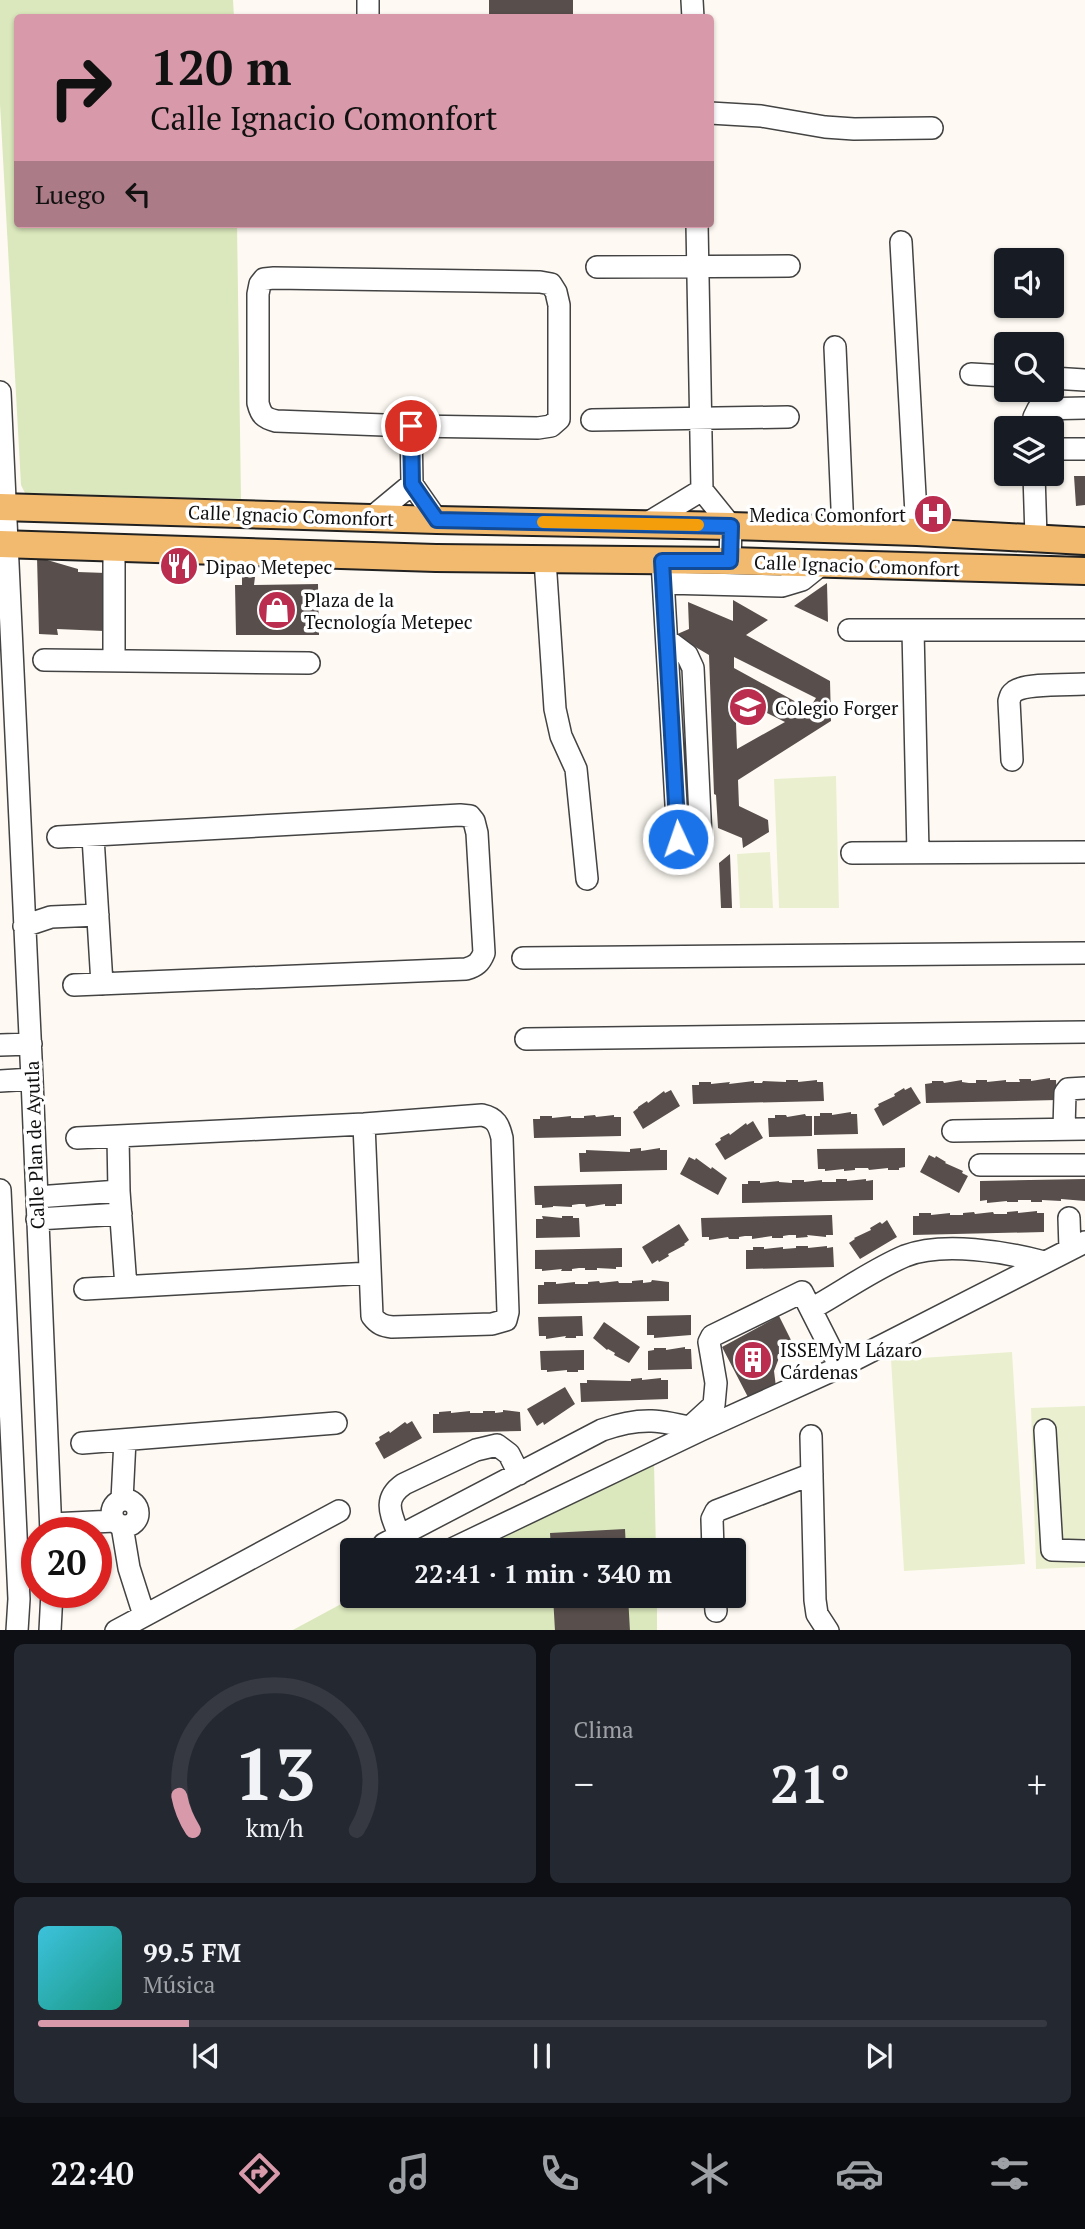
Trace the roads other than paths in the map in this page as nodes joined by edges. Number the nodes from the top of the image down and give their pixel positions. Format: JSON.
{"nodes":[{"id":1,"x":714,"y":113,"type":"edge"},
{"id":2,"x":932,"y":128,"type":"dead end"},
{"id":3,"x":697,"y":228,"type":"edge"},
{"id":4,"x":901,"y":243,"type":"dead end"},
{"id":5,"x":698,"y":266,"type":"junction"},
{"id":6,"x":789,"y":266,"type":"dead end"},
{"id":7,"x":597,"y":267,"type":"dead end"},
{"id":8,"x":835,"y":347,"type":"dead end"},
{"id":9,"x":971,"y":374,"type":"dead end"},
{"id":10,"x":994,"y":375,"type":"edge"},
{"id":11,"x":1064,"y":379,"type":"edge"},
{"id":12,"x":1085,"y":380,"type":"edge"},
{"id":13,"x":0,"y":392,"type":"edge"},
{"id":14,"x":1085,"y":408,"type":"edge"},
{"id":15,"x":1035,"y":416,"type":"edge"},
{"id":16,"x":789,"y":417,"type":"dead end"},
{"id":17,"x":701,"y":419,"type":"junction"},
{"id":18,"x":592,"y":420,"type":"dead end"},
{"id":19,"x":411,"y":426,"type":"junction"},
{"id":20,"x":1064,"y":449,"type":"edge"},
{"id":21,"x":1085,"y":449,"type":"edge"},
{"id":22,"x":412,"y":484,"type":"junction"},
{"id":23,"x":1034,"y":486,"type":"edge"},
{"id":24,"x":702,"y":490,"type":"junction"},
{"id":25,"x":3,"y":507,"type":"edge"},
{"id":26,"x":371,"y":518,"type":"junction"},
{"id":27,"x":437,"y":520,"type":"junction"},
{"id":28,"x":646,"y":524,"type":"junction"},
{"id":29,"x":731,"y":526,"type":"junction"},
{"id":30,"x":843,"y":530,"type":"junction"},
{"id":31,"x":917,"y":532,"type":"junction"},
{"id":32,"x":1036,"y":537,"type":"junction"},
{"id":33,"x":1085,"y":541,"type":"edge"},
{"id":34,"x":4,"y":544,"type":"edge"},
{"id":35,"x":114,"y":548,"type":"junction"},
{"id":36,"x":545,"y":560,"type":"junction"},
{"id":37,"x":730,"y":561,"type":"junction"},
{"id":38,"x":822,"y":564,"type":"junction"},
{"id":39,"x":1085,"y":570,"type":"edge"},
{"id":40,"x":663,"y":572,"type":"junction"},
{"id":41,"x":849,"y":630,"type":"dead end"},
{"id":42,"x":913,"y":630,"type":"junction"},
{"id":43,"x":1085,"y":630,"type":"edge"},
{"id":44,"x":667,"y":640,"type":"junction"},
{"id":45,"x":44,"y":660,"type":"dead end"},
{"id":46,"x":114,"y":661,"type":"junction"},
{"id":47,"x":309,"y":663,"type":"dead end"},
{"id":48,"x":1085,"y":684,"type":"edge"},
{"id":49,"x":8,"y":700,"type":"edge"},
{"id":50,"x":9,"y":758,"type":"edge"},
{"id":51,"x":1012,"y":760,"type":"dead end"},
{"id":52,"x":93,"y":837,"type":"junction"},
{"id":53,"x":58,"y":838,"type":"dead end"},
{"id":54,"x":918,"y":852,"type":"junction"},
{"id":55,"x":1085,"y":852,"type":"edge"},
{"id":56,"x":852,"y":853,"type":"dead end"},
{"id":57,"x":587,"y":879,"type":"dead end"},
{"id":58,"x":24,"y":895,"type":"junction"},
{"id":59,"x":98,"y":909,"type":"junction"},
{"id":60,"x":51,"y":911,"type":"junction"},
{"id":61,"x":24,"y":926,"type":"junction"},
{"id":62,"x":1085,"y":953,"type":"edge"},
{"id":63,"x":523,"y":958,"type":"dead end"},
{"id":64,"x":102,"y":984,"type":"junction"},
{"id":65,"x":74,"y":985,"type":"dead end"},
{"id":66,"x":1085,"y":1032,"type":"edge"},
{"id":67,"x":526,"y":1039,"type":"dead end"},
{"id":68,"x":31,"y":1044,"type":"junction"},
{"id":69,"x":0,"y":1045,"type":"edge"},
{"id":70,"x":33,"y":1079,"type":"junction"},
{"id":71,"x":0,"y":1081,"type":"edge"},
{"id":72,"x":1085,"y":1088,"type":"edge"},
{"id":73,"x":364,"y":1124,"type":"junction"},
{"id":74,"x":1074,"y":1129,"type":"edge"},
{"id":75,"x":953,"y":1131,"type":"dead end"},
{"id":76,"x":118,"y":1137,"type":"junction"},
{"id":77,"x":77,"y":1138,"type":"dead end"},
{"id":78,"x":980,"y":1165,"type":"dead end"},
{"id":79,"x":1085,"y":1165,"type":"edge"},
{"id":80,"x":0,"y":1190,"type":"edge"},
{"id":81,"x":119,"y":1191,"type":"junction"},
{"id":82,"x":37,"y":1208,"type":"junction"},
{"id":83,"x":121,"y":1214,"type":"junction"},
{"id":84,"x":1069,"y":1218,"type":"dead end"},
{"id":85,"x":1077,"y":1246,"type":"edge"},
{"id":86,"x":1044,"y":1262,"type":"junction"},
{"id":87,"x":370,"y":1273,"type":"junction"},
{"id":88,"x":126,"y":1287,"type":"junction"},
{"id":89,"x":85,"y":1289,"type":"dead end"},
{"id":90,"x":811,"y":1309,"type":"junction"},
{"id":91,"x":840,"y":1367,"type":"junction"},
{"id":92,"x":336,"y":1423,"type":"dead end"},
{"id":93,"x":696,"y":1429,"type":"junction"},
{"id":94,"x":1045,"y":1430,"type":"dead end"},
{"id":95,"x":811,"y":1436,"type":"dead end"},
{"id":96,"x":125,"y":1440,"type":"junction"},
{"id":97,"x":82,"y":1443,"type":"dead end"},
{"id":98,"x":519,"y":1474,"type":"junction"},
{"id":99,"x":812,"y":1474,"type":"junction"},
{"id":100,"x":14,"y":1499,"type":"junction"},
{"id":101,"x":339,"y":1511,"type":"dead end"},
{"id":102,"x":118,"y":1514,"type":"junction"},
{"id":103,"x":50,"y":1516,"type":"edge"},
{"id":104,"x":474,"y":1538,"type":"edge"},
{"id":105,"x":713,"y":1538,"type":"edge"},
{"id":106,"x":1085,"y":1552,"type":"edge"},
{"id":107,"x":51,"y":1608,"type":"edge"},
{"id":108,"x":144,"y":1615,"type":"junction"},
{"id":109,"x":17,"y":1630,"type":"edge"},
{"id":110,"x":50,"y":1630,"type":"edge"},
{"id":111,"x":116,"y":1630,"type":"edge"},
{"id":112,"x":828,"y":1630,"type":"edge"}],
"edges":[{"from":1,"to":2,"type":"street"},
{"from":3,"to":5,"type":"street"},
{"from":4,"to":31,"type":"street"},
{"from":5,"to":6,"type":"street"},
{"from":5,"to":7,"type":"street"},
{"from":5,"to":17,"type":"street"},
{"from":8,"to":30,"type":"street"},
{"from":9,"to":10,"type":"street"},
{"from":11,"to":12,"type":"street"},
{"from":13,"to":25,"type":"street","name":"Calle Plan de Ayutla"},
{"from":14,"to":15,"type":"street"},
{"from":16,"to":17,"type":"street"},
{"from":17,"to":18,"type":"street"},
{"from":17,"to":24,"type":"street"},
{"from":19,"to":19,"type":"street"},
{"from":19,"to":22,"type":"street"},
{"from":20,"to":21,"type":"street"},
{"from":22,"to":26,"type":"street"},
{"from":22,"to":27,"type":"street"},
{"from":23,"to":32,"type":"street"},
{"from":24,"to":28,"type":"street"},
{"from":24,"to":29,"type":"street"},
{"from":25,"to":26,"type":"main road","name":"Calle Ignacio Comonfort"},
{"from":25,"to":34,"type":"street","name":"Calle Plan de Ayutla"},
{"from":26,"to":27,"type":"main road","name":"Calle Ignacio Comonfort"},
{"from":27,"to":28,"type":"main road","name":"Calle Ignacio Comonfort"},
{"from":28,"to":29,"type":"main road","name":"Calle Ignacio Comonfort"},
{"from":29,"to":30,"type":"main road","name":"Calle Ignacio Comonfort"},
{"from":29,"to":37,"type":"street"},
{"from":30,"to":31,"type":"main road","name":"Calle Ignacio Comonfort"},
{"from":31,"to":32,"type":"main road","name":"Calle Ignacio Comonfort"},
{"from":32,"to":33,"type":"main road","name":"Calle Ignacio Comonfort"},
{"from":34,"to":35,"type":"main road","name":"Calle Ignacio Comonfort"},
{"from":34,"to":49,"type":"street","name":"Calle Plan de Ayutla"},
{"from":35,"to":36,"type":"main road","name":"Calle Ignacio Comonfort"},
{"from":35,"to":46,"type":"street"},
{"from":36,"to":40,"type":"main road","name":"Calle Ignacio Comonfort"},
{"from":36,"to":57,"type":"street"},
{"from":37,"to":38,"type":"main road","name":"Calle Ignacio Comonfort"},
{"from":37,"to":40,"type":"main road","name":"Calle Ignacio Comonfort"},
{"from":38,"to":39,"type":"main road","name":"Calle Ignacio Comonfort"},
{"from":38,"to":40,"type":"street"},
{"from":40,"to":44,"type":"street"},
{"from":41,"to":42,"type":"street"},
{"from":42,"to":43,"type":"street"},
{"from":42,"to":54,"type":"street"},
{"from":44,"to":44,"type":"street"},
{"from":45,"to":46,"type":"street"},
{"from":46,"to":47,"type":"street"},
{"from":48,"to":51,"type":"street"},
{"from":49,"to":50,"type":"street","name":"Calle Plan de Ayutla"},
{"from":50,"to":58,"type":"street","name":"Calle Plan de Ayutla"},
{"from":52,"to":53,"type":"street"},
{"from":52,"to":59,"type":"street"},
{"from":52,"to":64,"type":"street"},
{"from":54,"to":55,"type":"street"},
{"from":54,"to":56,"type":"street"},
{"from":58,"to":60,"type":"street"},
{"from":58,"to":61,"type":"street","name":"Calle Plan de Ayutla"},
{"from":59,"to":60,"type":"street"},
{"from":59,"to":64,"type":"street"},
{"from":60,"to":61,"type":"street"},
{"from":61,"to":68,"type":"street","name":"Calle Plan de Ayutla"},
{"from":62,"to":63,"type":"street"},
{"from":64,"to":65,"type":"street"},
{"from":66,"to":67,"type":"street"},
{"from":68,"to":69,"type":"street","name":"Calle Plan de Ayutla"},
{"from":68,"to":70,"type":"street","name":"Calle Plan de Ayutla"},
{"from":70,"to":71,"type":"street","name":"Calle Plan de Ayutla"},
{"from":70,"to":82,"type":"street","name":"Calle Plan de Ayutla"},
{"from":72,"to":74,"type":"street"},
{"from":73,"to":76,"type":"street"},
{"from":73,"to":87,"type":"street"},
{"from":73,"to":87,"type":"street"},
{"from":74,"to":75,"type":"street"},
{"from":76,"to":77,"type":"street"},
{"from":76,"to":81,"type":"street"},
{"from":78,"to":79,"type":"street"},
{"from":80,"to":100,"type":"street","name":"Calle Plan de Ayutla"},
{"from":81,"to":82,"type":"street"},
{"from":81,"to":83,"type":"street"},
{"from":82,"to":83,"type":"street"},
{"from":82,"to":103,"type":"street","name":"Calle Plan de Ayutla"},
{"from":83,"to":88,"type":"street"},
{"from":84,"to":85,"type":"street"},
{"from":85,"to":86,"type":"street"},
{"from":86,"to":90,"type":"street"},
{"from":86,"to":91,"type":"street"},
{"from":87,"to":88,"type":"street"},
{"from":88,"to":89,"type":"street"},
{"from":90,"to":91,"type":"street"},
{"from":90,"to":93,"type":"street"},
{"from":91,"to":93,"type":"street"},
{"from":92,"to":96,"type":"street"},
{"from":93,"to":98,"type":"street"},
{"from":93,"to":104,"type":"street"},
{"from":94,"to":106,"type":"street"},
{"from":95,"to":99,"type":"street"},
{"from":96,"to":97,"type":"street"},
{"from":96,"to":102,"type":"street"},
{"from":98,"to":98,"type":"street"},
{"from":99,"to":105,"type":"street"},
{"from":99,"to":112,"type":"street"},
{"from":100,"to":103,"type":"street"},
{"from":100,"to":109,"type":"street","name":"Calle Plan de Ayutla"},
{"from":101,"to":108,"type":"street"},
{"from":102,"to":103,"type":"street"},
{"from":102,"to":108,"type":"street"},
{"from":107,"to":110,"type":"street"},
{"from":108,"to":111,"type":"street"}]}
